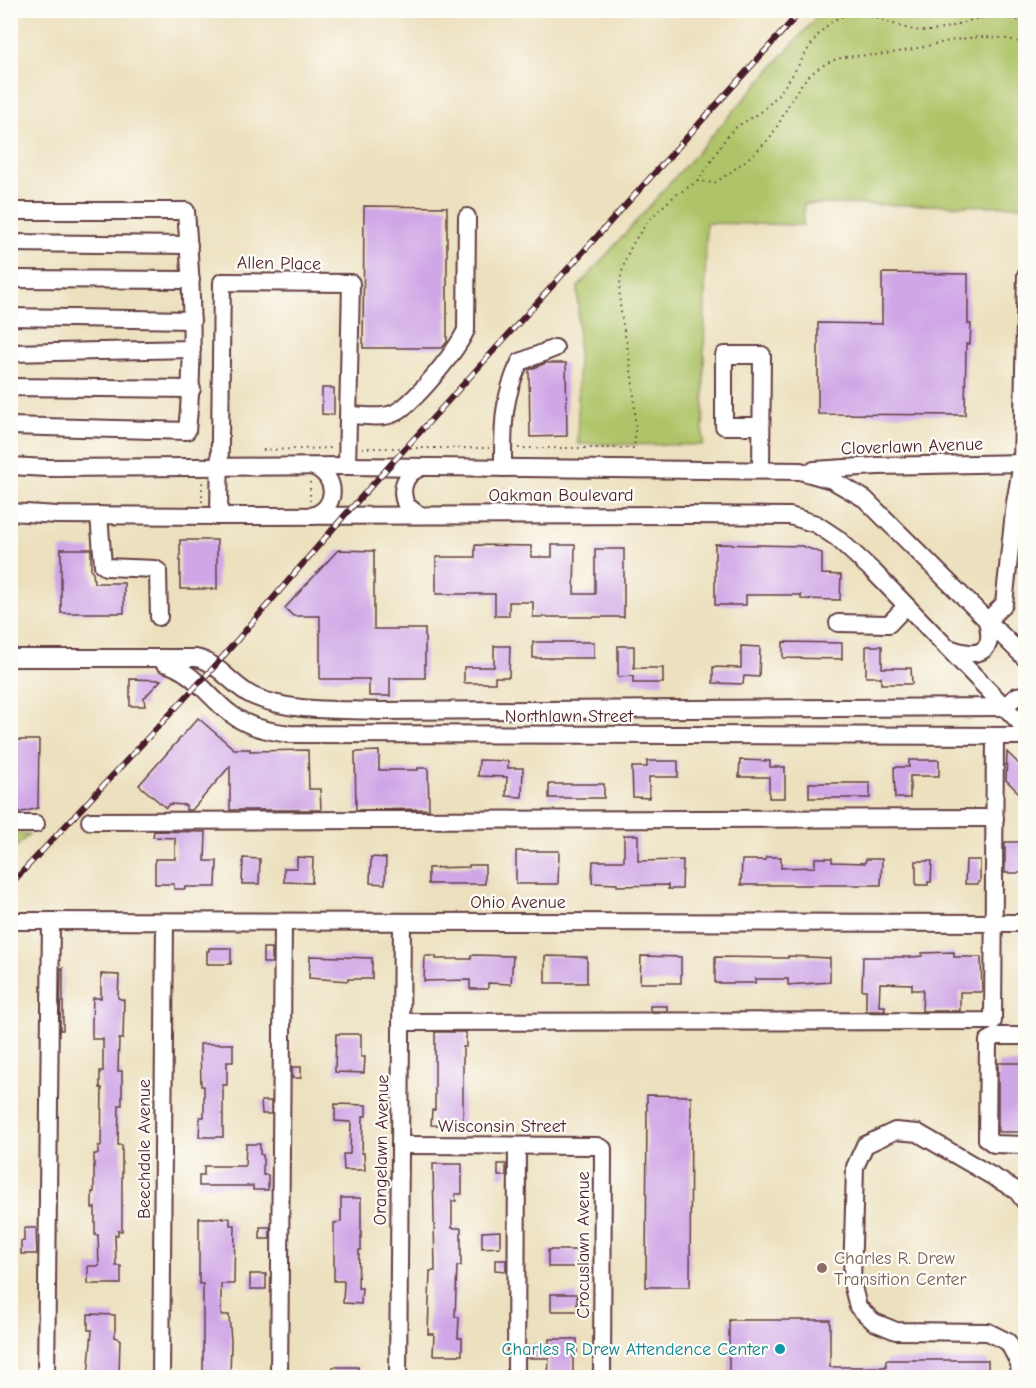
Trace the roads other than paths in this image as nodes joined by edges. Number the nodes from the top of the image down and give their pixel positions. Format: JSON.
{"nodes":[{"id":1,"x":10,"y":211,"type":"edge"},
{"id":2,"x":467,"y":217,"type":"dead end"},
{"id":3,"x":10,"y":243,"type":"edge"},
{"id":4,"x":189,"y":245,"type":"junction"},
{"id":5,"x":1026,"y":275,"type":"edge"},
{"id":6,"x":10,"y":279,"type":"edge"},
{"id":7,"x":191,"y":280,"type":"junction"},
{"id":8,"x":10,"y":317,"type":"edge"},
{"id":9,"x":192,"y":320,"type":"junction"},
{"id":10,"x":555,"y":348,"type":"dead end"},
{"id":11,"x":192,"y":349,"type":"junction"},
{"id":12,"x":10,"y":353,"type":"edge"},
{"id":13,"x":10,"y":387,"type":"edge"},
{"id":14,"x":192,"y":389,"type":"junction"},
{"id":15,"x":349,"y":415,"type":"junction"},
{"id":16,"x":10,"y":426,"type":"edge"},
{"id":17,"x":761,"y":426,"type":"junction"},
{"id":18,"x":1024,"y":463,"type":"edge"},
{"id":19,"x":10,"y":466,"type":"edge"},
{"id":20,"x":347,"y":466,"type":"junction"},
{"id":21,"x":422,"y":467,"type":"junction"},
{"id":22,"x":220,"y":468,"type":"junction"},
{"id":23,"x":503,"y":468,"type":"junction"},
{"id":24,"x":761,"y":469,"type":"junction"},
{"id":25,"x":800,"y":471,"type":"junction"},
{"id":26,"x":312,"y":472,"type":"junction"},
{"id":27,"x":311,"y":511,"type":"junction"},
{"id":28,"x":10,"y":512,"type":"edge"},
{"id":29,"x":99,"y":515,"type":"junction"},
{"id":30,"x":419,"y":515,"type":"junction"},
{"id":31,"x":219,"y":516,"type":"junction"},
{"id":32,"x":906,"y":606,"type":"junction"},
{"id":33,"x":159,"y":617,"type":"dead end"},
{"id":34,"x":987,"y":621,"type":"junction"},
{"id":35,"x":838,"y":623,"type":"dead end"},
{"id":36,"x":948,"y":648,"type":"junction"},
{"id":37,"x":10,"y":658,"type":"edge"},
{"id":38,"x":136,"y":658,"type":"junction"},
{"id":39,"x":1026,"y":659,"type":"edge"},
{"id":40,"x":236,"y":686,"type":"junction"},
{"id":41,"x":1026,"y":694,"type":"edge"},
{"id":42,"x":222,"y":705,"type":"junction"},
{"id":43,"x":1004,"y":707,"type":"junction"},
{"id":44,"x":315,"y":708,"type":"junction"},
{"id":45,"x":944,"y":708,"type":"junction"},
{"id":46,"x":698,"y":709,"type":"junction"},
{"id":47,"x":380,"y":711,"type":"junction"},
{"id":48,"x":1026,"y":729,"type":"edge"},
{"id":49,"x":314,"y":735,"type":"junction"},
{"id":50,"x":380,"y":736,"type":"junction"},
{"id":51,"x":699,"y":736,"type":"junction"},
{"id":52,"x":944,"y":736,"type":"junction"},
{"id":53,"x":996,"y":736,"type":"junction"},
{"id":54,"x":1026,"y":736,"type":"edge"},
{"id":55,"x":995,"y":818,"type":"junction"},
{"id":56,"x":90,"y":821,"type":"dead end"},
{"id":57,"x":10,"y":824,"type":"edge"},
{"id":58,"x":36,"y":824,"type":"dead end"},
{"id":59,"x":51,"y":921,"type":"junction"},
{"id":60,"x":11,"y":922,"type":"edge"},
{"id":61,"x":165,"y":922,"type":"junction"},
{"id":62,"x":283,"y":922,"type":"junction"},
{"id":63,"x":402,"y":922,"type":"junction"},
{"id":64,"x":994,"y":922,"type":"junction"},
{"id":65,"x":1026,"y":922,"type":"edge"},
{"id":66,"x":401,"y":1022,"type":"junction"},
{"id":67,"x":1026,"y":1036,"type":"edge"},
{"id":68,"x":400,"y":1145,"type":"junction"},
{"id":69,"x":1026,"y":1145,"type":"edge"},
{"id":70,"x":517,"y":1146,"type":"junction"},
{"id":71,"x":603,"y":1149,"type":"joint"},
{"id":72,"x":1026,"y":1203,"type":"edge"},
{"id":73,"x":46,"y":1377,"type":"edge"},
{"id":74,"x":161,"y":1377,"type":"edge"},
{"id":75,"x":279,"y":1377,"type":"edge"},
{"id":76,"x":398,"y":1377,"type":"edge"},
{"id":77,"x":516,"y":1377,"type":"edge"},
{"id":78,"x":602,"y":1377,"type":"edge"},
{"id":79,"x":1020,"y":1377,"type":"edge"}],
"edges":[{"from":1,"to":4,"type":"street"},
{"from":2,"to":15,"type":"street"},
{"from":3,"to":4,"type":"street"},
{"from":4,"to":7,"type":"street"},
{"from":5,"to":18,"type":"street"},
{"from":6,"to":7,"type":"street"},
{"from":7,"to":9,"type":"street"},
{"from":8,"to":9,"type":"street"},
{"from":9,"to":11,"type":"street"},
{"from":10,"to":23,"type":"street"},
{"from":11,"to":12,"type":"street"},
{"from":11,"to":14,"type":"street"},
{"from":13,"to":14,"type":"street"},
{"from":14,"to":16,"type":"street"},
{"from":15,"to":20,"type":"street","name":"Allen Place"},
{"from":15,"to":22,"type":"street","name":"Allen Place"},
{"from":17,"to":17,"type":"street"},
{"from":17,"to":24,"type":"street"},
{"from":18,"to":25,"type":"street","name":"Cloverlawn Avenue"},
{"from":18,"to":34,"type":"street"},
{"from":19,"to":22,"type":"street","name":"Oakman Boulevard"},
{"from":20,"to":21,"type":"street","name":"Oakman Boulevard"},
{"from":20,"to":26,"type":"street","name":"Oakman Boulevard"},
{"from":21,"to":23,"type":"street","name":"Oakman Boulevard"},
{"from":21,"to":30,"type":"street"},
{"from":22,"to":26,"type":"street","name":"Oakman Boulevard"},
{"from":22,"to":31,"type":"street","name":"Allen Place"},
{"from":23,"to":24,"type":"street","name":"Oakman Boulevard"},
{"from":24,"to":25,"type":"street","name":"Oakman Boulevard"},
{"from":25,"to":34,"type":"street","name":"Oakman Boulevard"},
{"from":26,"to":27,"type":"street"},
{"from":27,"to":30,"type":"street","name":"Oakman Boulevard"},
{"from":27,"to":31,"type":"street","name":"Oakman Boulevard"},
{"from":28,"to":29,"type":"street","name":"Oakman Boulevard"},
{"from":29,"to":31,"type":"street","name":"Oakman Boulevard"},
{"from":29,"to":33,"type":"street"},
{"from":30,"to":32,"type":"street","name":"Oakman Boulevard"},
{"from":32,"to":35,"type":"street"},
{"from":32,"to":36,"type":"street","name":"Oakman Boulevard"},
{"from":34,"to":36,"type":"street"},
{"from":34,"to":39,"type":"street","name":"Oakman Boulevard"},
{"from":36,"to":43,"type":"street","name":"Oakman Boulevard"},
{"from":37,"to":38,"type":"street","name":"Northlawn Street"},
{"from":38,"to":40,"type":"street","name":"Northlawn Street"},
{"from":38,"to":42,"type":"street","name":"Northlawn Street"},
{"from":40,"to":42,"type":"street"},
{"from":40,"to":44,"type":"street","name":"Northlawn Street"},
{"from":41,"to":43,"type":"street","name":"Northlawn Street"},
{"from":42,"to":49,"type":"street","name":"Northlawn Street"},
{"from":43,"to":45,"type":"street","name":"Northlawn Street"},
{"from":43,"to":48,"type":"street","name":"Oakman Boulevard"},
{"from":44,"to":47,"type":"street","name":"Northlawn Street"},
{"from":44,"to":49,"type":"street"},
{"from":45,"to":46,"type":"street","name":"Northlawn Street"},
{"from":45,"to":52,"type":"street"},
{"from":46,"to":47,"type":"street","name":"Northlawn Street"},
{"from":46,"to":51,"type":"street"},
{"from":47,"to":50,"type":"street"},
{"from":49,"to":50,"type":"street","name":"Northlawn Street"},
{"from":50,"to":51,"type":"street","name":"Northlawn Street"},
{"from":51,"to":52,"type":"street","name":"Northlawn Street"},
{"from":52,"to":53,"type":"street","name":"Northlawn Street"},
{"from":53,"to":54,"type":"street","name":"Northlawn Street"},
{"from":53,"to":55,"type":"street"},
{"from":55,"to":56,"type":"street"},
{"from":55,"to":64,"type":"street"},
{"from":57,"to":58,"type":"street"},
{"from":59,"to":60,"type":"street","name":"Ohio Avenue"},
{"from":59,"to":61,"type":"street","name":"Ohio Avenue"},
{"from":59,"to":73,"type":"street"},
{"from":61,"to":62,"type":"street","name":"Ohio Avenue"},
{"from":61,"to":74,"type":"street","name":"Beechdale Avenue"},
{"from":62,"to":63,"type":"street","name":"Ohio Avenue"},
{"from":62,"to":75,"type":"street"},
{"from":63,"to":64,"type":"street","name":"Ohio Avenue"},
{"from":63,"to":66,"type":"street","name":"Orangelawn Avenue"},
{"from":64,"to":65,"type":"street","name":"Ohio Avenue"},
{"from":64,"to":66,"type":"street"},
{"from":66,"to":68,"type":"street","name":"Orangelawn Avenue"},
{"from":67,"to":69,"type":"street"},
{"from":68,"to":70,"type":"street","name":"Wisconsin Street"},
{"from":68,"to":76,"type":"street","name":"Orangelawn Avenue"},
{"from":70,"to":71,"type":"street","name":"Wisconsin Street"},
{"from":70,"to":77,"type":"street"},
{"from":71,"to":78,"type":"street","name":"Crocuslawn Avenue"},
{"from":72,"to":79,"type":"street"}]}
